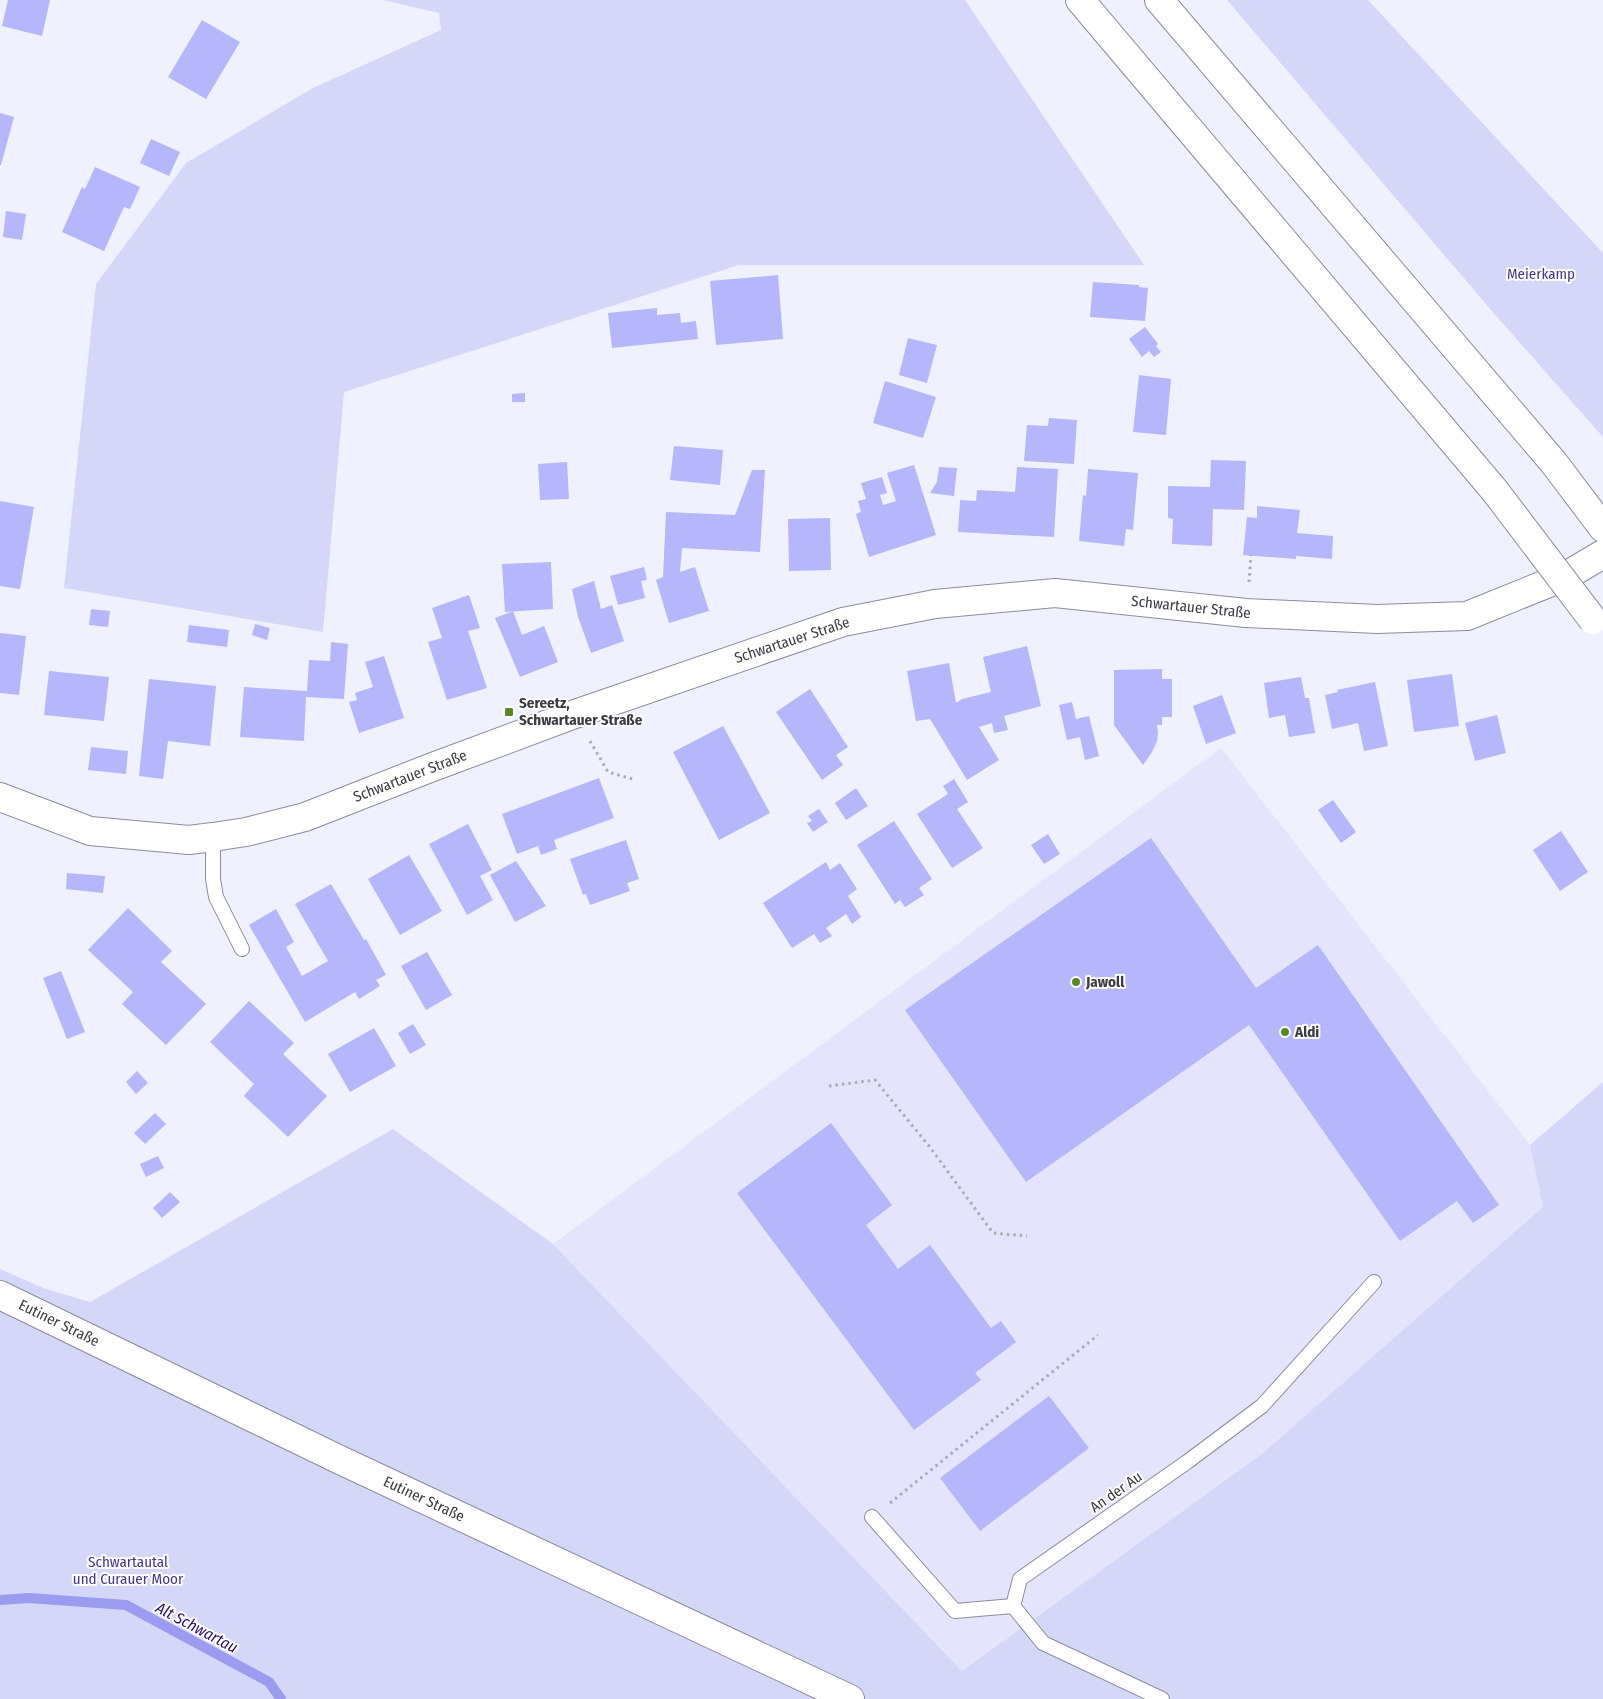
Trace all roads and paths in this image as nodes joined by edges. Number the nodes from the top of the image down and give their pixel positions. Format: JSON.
{"nodes":[{"id":1,"x":1080,"y":0,"type":"edge"},
{"id":2,"x":1159,"y":0,"type":"edge"},
{"id":3,"x":1603,"y":528,"type":"edge"},
{"id":4,"x":1603,"y":554,"type":"edge"},
{"id":5,"x":1598,"y":626,"type":"edge"},
{"id":6,"x":575,"y":714,"type":"junction"},
{"id":7,"x":636,"y":780,"type":"dead end"},
{"id":8,"x":0,"y":797,"type":"edge"},
{"id":9,"x":213,"y":837,"type":"junction"},
{"id":10,"x":242,"y":949,"type":"dead end"},
{"id":11,"x":829,"y":1086,"type":"dead end"},
{"id":12,"x":1028,"y":1236,"type":"dead end"},
{"id":13,"x":1374,"y":1282,"type":"dead end"},
{"id":14,"x":0,"y":1295,"type":"edge"},
{"id":15,"x":1098,"y":1336,"type":"dead end"},
{"id":16,"x":872,"y":1517,"type":"joint"},
{"id":17,"x":1013,"y":1606,"type":"junction"},
{"id":18,"x":850,"y":1699,"type":"edge"},
{"id":19,"x":1162,"y":1699,"type":"edge"}],
"edges":[{"from":1,"to":5,"type":"main road","bridge":true},
{"from":2,"to":3,"type":"main road"},
{"from":4,"to":6,"type":"main road","name":"Schwartauer Straße"},
{"from":6,"to":7,"type":"path"},
{"from":6,"to":9,"type":"main road","name":"Schwartauer Straße"},
{"from":8,"to":9,"type":"main road","name":"Schwartauer Straße"},
{"from":9,"to":10,"type":"lane"},
{"from":11,"to":12,"type":"path"},
{"from":13,"to":17,"type":"lane","name":"An der Au"},
{"from":14,"to":18,"type":"main road","name":"Eutiner Straße"},
{"from":15,"to":16,"type":"path"},
{"from":16,"to":17,"type":"lane"},
{"from":17,"to":19,"type":"lane"}]}
